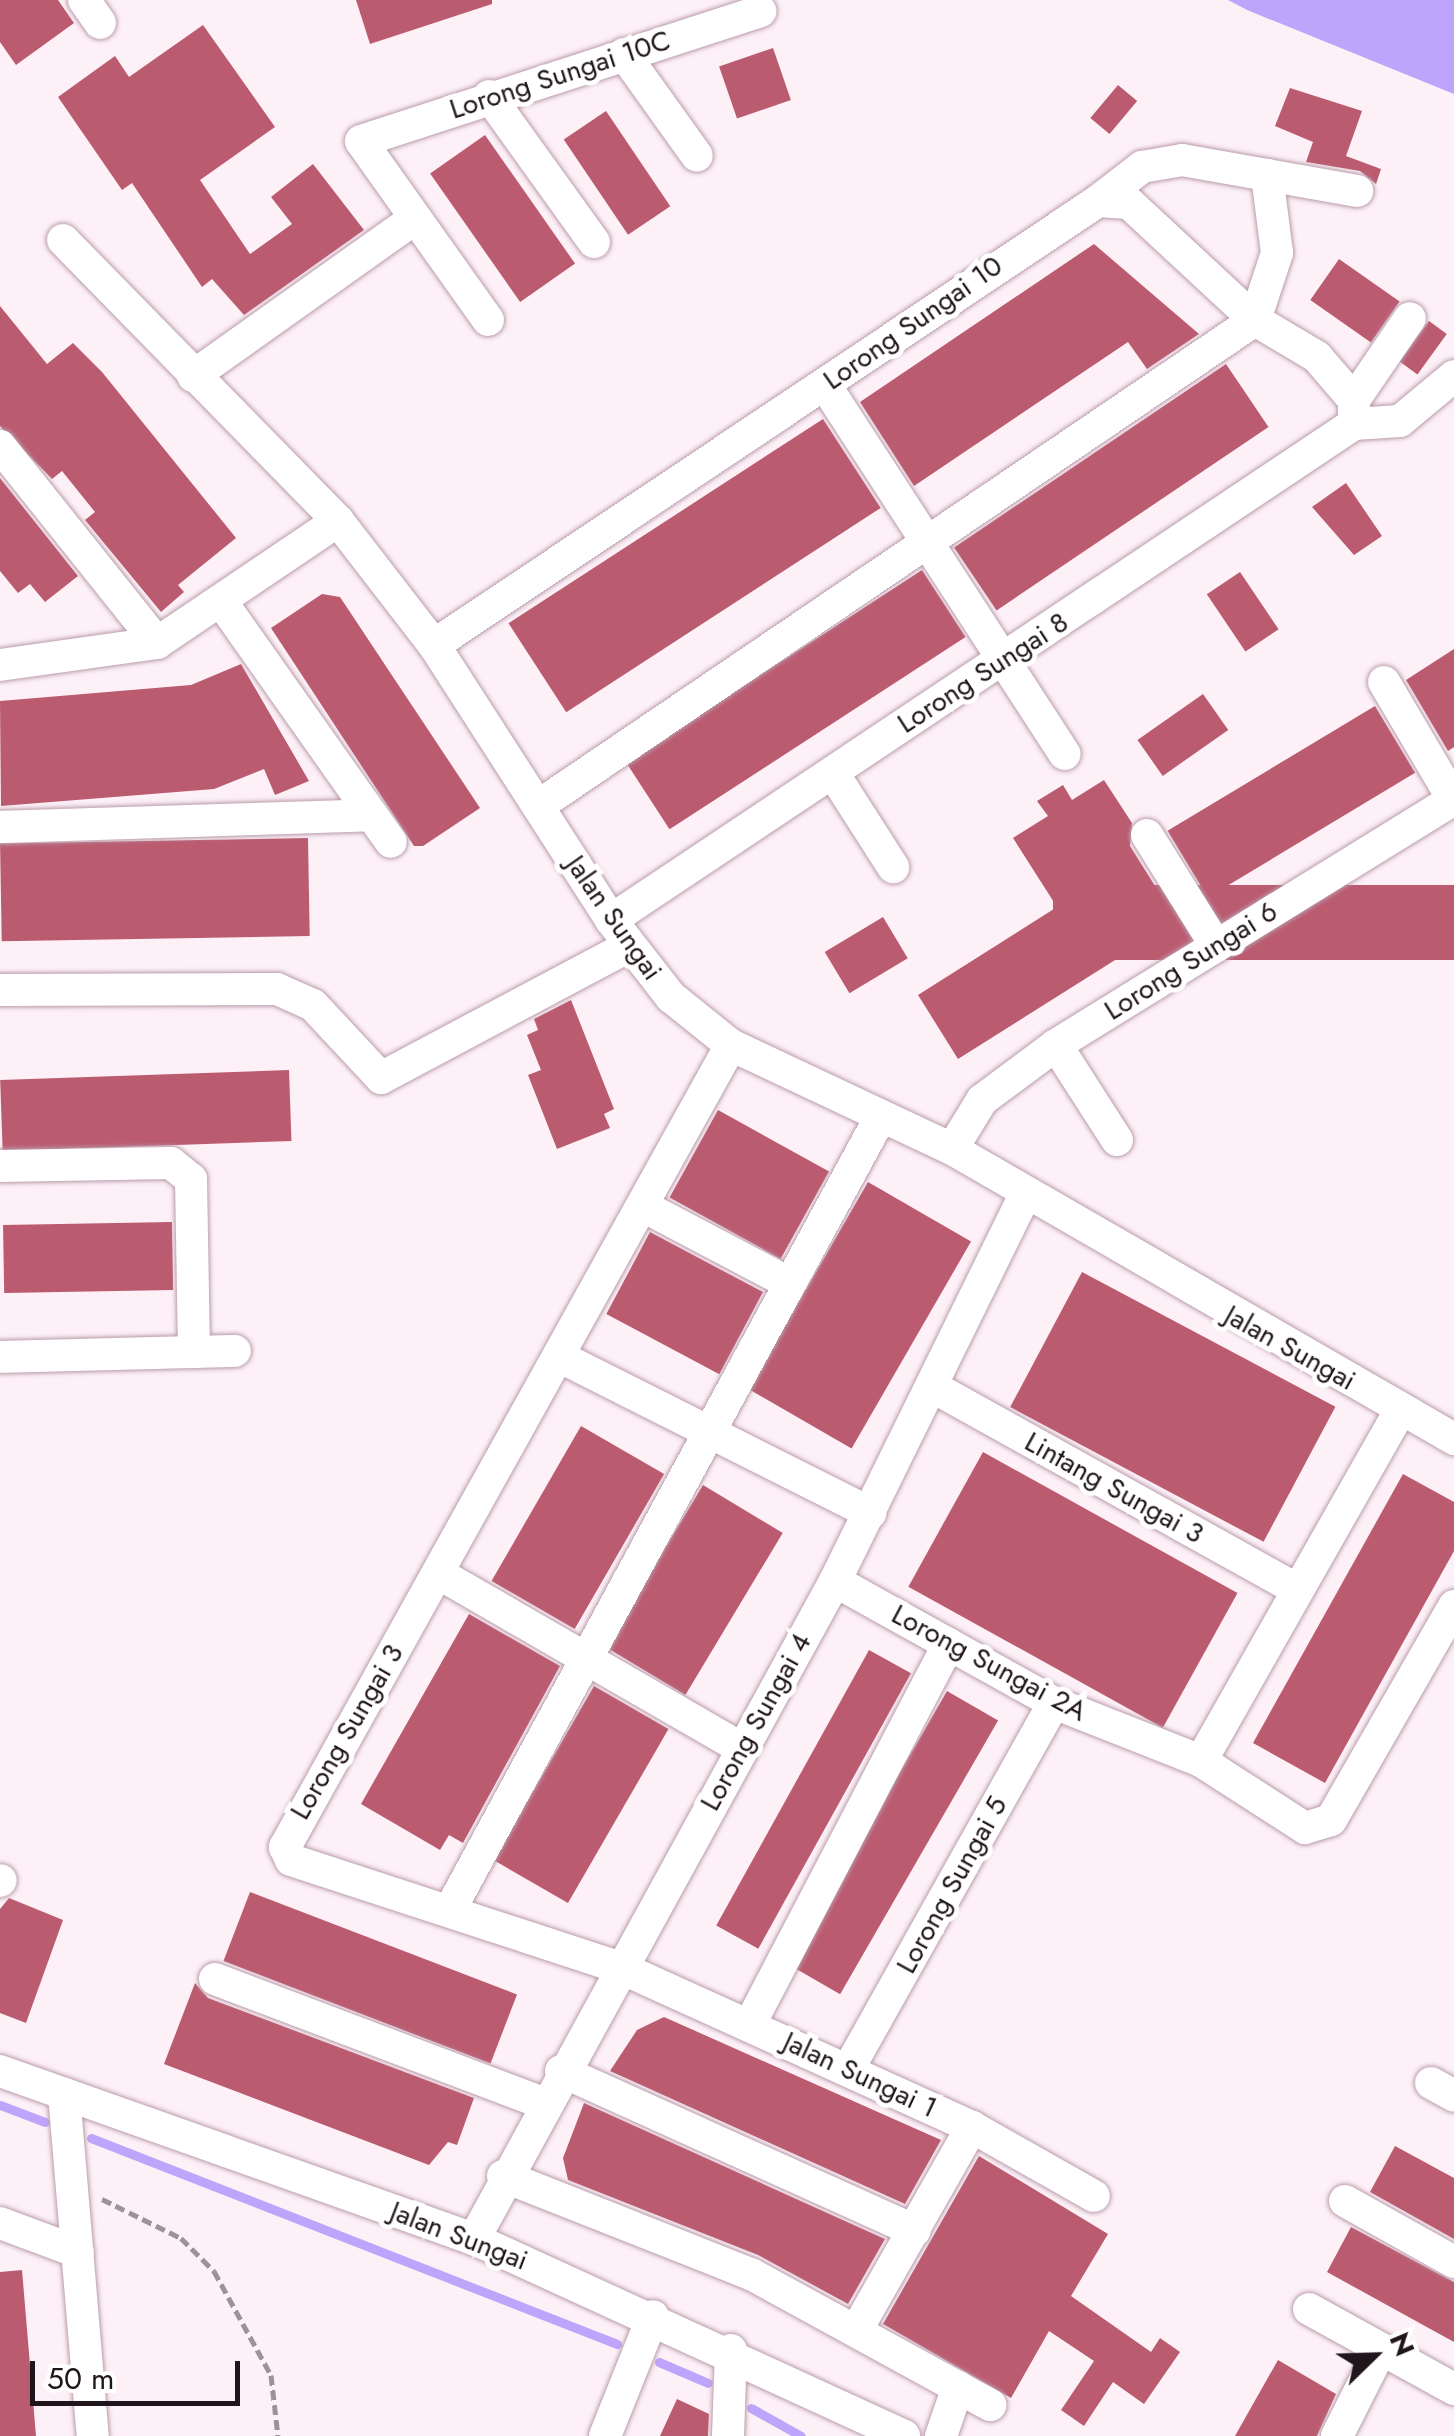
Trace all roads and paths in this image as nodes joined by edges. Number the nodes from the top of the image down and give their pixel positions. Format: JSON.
{"nodes":[{"id":1,"x":760,"y":11,"type":"dead end"},
{"id":2,"x":624,"y":54,"type":"junction"},
{"id":3,"x":489,"y":96,"type":"junction"},
{"id":4,"x":697,"y":156,"type":"dead end"},
{"id":5,"x":1266,"y":175,"type":"junction"},
{"id":6,"x":1357,"y":191,"type":"dead end"},
{"id":7,"x":1098,"y":201,"type":"junction"},
{"id":8,"x":416,"y":218,"type":"junction"},
{"id":9,"x":63,"y":240,"type":"dead end"},
{"id":10,"x":594,"y":242,"type":"dead end"},
{"id":11,"x":1410,"y":318,"type":"dead end"},
{"id":12,"x":488,"y":320,"type":"dead end"},
{"id":13,"x":1255,"y":320,"type":"junction"},
{"id":14,"x":193,"y":376,"type":"junction"},
{"id":15,"x":1454,"y":376,"type":"edge"},
{"id":16,"x":825,"y":386,"type":"junction"},
{"id":17,"x":1354,"y":412,"type":"junction"},
{"id":18,"x":0,"y":446,"type":"edge"},
{"id":19,"x":338,"y":520,"type":"junction"},
{"id":20,"x":924,"y":538,"type":"junction"},
{"id":21,"x":223,"y":604,"type":"junction"},
{"id":22,"x":157,"y":643,"type":"junction"},
{"id":23,"x":434,"y":645,"type":"junction"},
{"id":24,"x":1005,"y":659,"type":"junction"},
{"id":25,"x":0,"y":665,"type":"edge"},
{"id":26,"x":1384,"y":682,"type":"dead end"},
{"id":27,"x":1065,"y":754,"type":"dead end"},
{"id":28,"x":833,"y":772,"type":"junction"},
{"id":29,"x":1454,"y":800,"type":"edge"},
{"id":30,"x":538,"y":806,"type":"junction"},
{"id":31,"x":372,"y":815,"type":"junction"},
{"id":32,"x":0,"y":827,"type":"edge"},
{"id":33,"x":1147,"y":835,"type":"dead end"},
{"id":34,"x":391,"y":842,"type":"dead end"},
{"id":35,"x":894,"y":867,"type":"dead end"},
{"id":36,"x":620,"y":933,"type":"junction"},
{"id":37,"x":1216,"y":946,"type":"junction"},
{"id":38,"x":0,"y":990,"type":"edge"},
{"id":39,"x":731,"y":1045,"type":"junction"},
{"id":40,"x":1056,"y":1045,"type":"junction"},
{"id":41,"x":881,"y":1116,"type":"junction"},
{"id":42,"x":1118,"y":1140,"type":"dead end"},
{"id":43,"x":952,"y":1148,"type":"junction"},
{"id":44,"x":0,"y":1166,"type":"edge"},
{"id":45,"x":1024,"y":1197,"type":"junction"},
{"id":46,"x":645,"y":1206,"type":"junction"},
{"id":47,"x":787,"y":1282,"type":"junction"},
{"id":48,"x":235,"y":1351,"type":"dead end"},
{"id":49,"x":194,"y":1352,"type":"junction"},
{"id":50,"x":0,"y":1357,"type":"edge"},
{"id":51,"x":564,"y":1359,"type":"junction"},
{"id":52,"x":934,"y":1388,"type":"junction"},
{"id":53,"x":1400,"y":1410,"type":"junction"},
{"id":54,"x":707,"y":1431,"type":"junction"},
{"id":55,"x":1454,"y":1439,"type":"edge"},
{"id":56,"x":870,"y":1513,"type":"junction"},
{"id":57,"x":438,"y":1573,"type":"junction"},
{"id":58,"x":835,"y":1581,"type":"junction"},
{"id":59,"x":1294,"y":1588,"type":"junction"},
{"id":60,"x":1454,"y":1606,"type":"edge"},
{"id":61,"x":949,"y":1644,"type":"junction"},
{"id":62,"x":581,"y":1656,"type":"junction"},
{"id":63,"x":1054,"y":1703,"type":"junction"},
{"id":64,"x":741,"y":1748,"type":"junction"},
{"id":65,"x":1201,"y":1761,"type":"junction"},
{"id":66,"x":451,"y":1908,"type":"junction"},
{"id":67,"x":619,"y":1967,"type":"junction"},
{"id":68,"x":216,"y":1979,"type":"dead end"},
{"id":69,"x":750,"y":2024,"type":"junction"},
{"id":70,"x":849,"y":2068,"type":"junction"},
{"id":71,"x":0,"y":2071,"type":"edge"},
{"id":72,"x":562,"y":2071,"type":"junction"},
{"id":73,"x":64,"y":2094,"type":"junction"},
{"id":74,"x":544,"y":2103,"type":"junction"},
{"id":75,"x":972,"y":2127,"type":"junction"},
{"id":76,"x":503,"y":2176,"type":"junction"},
{"id":77,"x":72,"y":2187,"type":"junction"},
{"id":78,"x":1094,"y":2196,"type":"dead end"},
{"id":79,"x":1345,"y":2201,"type":"dead end"},
{"id":80,"x":0,"y":2223,"type":"edge"},
{"id":81,"x":915,"y":2231,"type":"junction"},
{"id":82,"x":474,"y":2239,"type":"junction"},
{"id":83,"x":78,"y":2252,"type":"junction"},
{"id":84,"x":1454,"y":2262,"type":"edge"},
{"id":85,"x":1309,"y":2309,"type":"dead end"},
{"id":86,"x":653,"y":2316,"type":"junction"},
{"id":87,"x":856,"y":2331,"type":"junction"},
{"id":88,"x":1381,"y":2349,"type":"junction"},
{"id":89,"x":731,"y":2350,"type":"junction"},
{"id":90,"x":958,"y":2387,"type":"junction"},
{"id":91,"x":1454,"y":2389,"type":"edge"},
{"id":92,"x":990,"y":2405,"type":"dead end"},
{"id":93,"x":887,"y":2431,"type":"edge"},
{"id":94,"x":93,"y":2436,"type":"edge"},
{"id":95,"x":278,"y":2436,"type":"edge"},
{"id":96,"x":605,"y":2436,"type":"edge"},
{"id":97,"x":728,"y":2436,"type":"edge"},
{"id":98,"x":941,"y":2436,"type":"edge"},
{"id":99,"x":1337,"y":2436,"type":"edge"}],
"edges":[{"from":1,"to":2,"type":"street","name":"Lorong Sungai 10C"},
{"from":2,"to":3,"type":"street","name":"Lorong Sungai 10C"},
{"from":2,"to":4,"type":"street"},
{"from":3,"to":8,"type":"street","name":"Lorong Sungai 10C"},
{"from":3,"to":10,"type":"street"},
{"from":5,"to":6,"type":"street","name":"Lorong Sungai 10"},
{"from":5,"to":7,"type":"street","name":"Lorong Sungai 10"},
{"from":5,"to":13,"type":"street"},
{"from":7,"to":13,"type":"street"},
{"from":7,"to":16,"type":"street","name":"Lorong Sungai 10"},
{"from":8,"to":12,"type":"street"},
{"from":8,"to":14,"type":"street"},
{"from":9,"to":14,"type":"street","name":"Jalan Sungai"},
{"from":11,"to":17,"type":"street"},
{"from":13,"to":17,"type":"street"},
{"from":13,"to":20,"type":"street"},
{"from":14,"to":19,"type":"street","name":"Jalan Sungai"},
{"from":15,"to":17,"type":"street"},
{"from":16,"to":20,"type":"street"},
{"from":16,"to":23,"type":"street","name":"Lorong Sungai 10"},
{"from":17,"to":24,"type":"street","name":"Lorong Sungai 8"},
{"from":18,"to":22,"type":"street"},
{"from":19,"to":21,"type":"street"},
{"from":19,"to":23,"type":"street","name":"Jalan Sungai"},
{"from":20,"to":24,"type":"street"},
{"from":20,"to":30,"type":"street"},
{"from":21,"to":22,"type":"street"},
{"from":21,"to":31,"type":"street"},
{"from":22,"to":25,"type":"street"},
{"from":23,"to":30,"type":"street","name":"Jalan Sungai"},
{"from":24,"to":27,"type":"street"},
{"from":24,"to":28,"type":"street","name":"Lorong Sungai 8"},
{"from":26,"to":29,"type":"street"},
{"from":28,"to":35,"type":"street"},
{"from":28,"to":36,"type":"street","name":"Lorong Sungai 8"},
{"from":29,"to":37,"type":"street","name":"Lorong Sungai 6"},
{"from":30,"to":36,"type":"street","name":"Jalan Sungai"},
{"from":31,"to":32,"type":"street"},
{"from":31,"to":34,"type":"street"},
{"from":33,"to":37,"type":"street"},
{"from":36,"to":38,"type":"street","name":"Lorong Sungai 8"},
{"from":36,"to":39,"type":"street","name":"Jalan Sungai"},
{"from":37,"to":40,"type":"street","name":"Lorong Sungai 6"},
{"from":39,"to":41,"type":"street","name":"Jalan Sungai"},
{"from":39,"to":46,"type":"street","name":"Lorong Sungai 3"},
{"from":40,"to":42,"type":"street"},
{"from":40,"to":43,"type":"street","name":"Lorong Sungai 6"},
{"from":41,"to":43,"type":"street","name":"Jalan Sungai"},
{"from":41,"to":47,"type":"street"},
{"from":43,"to":45,"type":"street","name":"Jalan Sungai"},
{"from":44,"to":49,"type":"street"},
{"from":45,"to":52,"type":"street","name":"Lorong Sungai 4"},
{"from":45,"to":53,"type":"street","name":"Jalan Sungai"},
{"from":46,"to":47,"type":"street"},
{"from":46,"to":51,"type":"street","name":"Lorong Sungai 3"},
{"from":47,"to":54,"type":"street"},
{"from":48,"to":49,"type":"street"},
{"from":49,"to":50,"type":"street"},
{"from":51,"to":54,"type":"street"},
{"from":51,"to":57,"type":"street","name":"Lorong Sungai 3"},
{"from":52,"to":56,"type":"street","name":"Lorong Sungai 4"},
{"from":52,"to":59,"type":"street","name":"Lintang Sungai 3"},
{"from":53,"to":55,"type":"street","name":"Jalan Sungai"},
{"from":53,"to":59,"type":"street"},
{"from":54,"to":56,"type":"street"},
{"from":54,"to":62,"type":"street"},
{"from":56,"to":58,"type":"street","name":"Lorong Sungai 4"},
{"from":57,"to":62,"type":"street"},
{"from":57,"to":66,"type":"street","name":"Lorong Sungai 3"},
{"from":58,"to":61,"type":"street","name":"Lorong Sungai 2A"},
{"from":58,"to":64,"type":"street","name":"Lorong Sungai 4"},
{"from":59,"to":65,"type":"street"},
{"from":60,"to":65,"type":"street","name":"Lorong Sungai 2A"},
{"from":61,"to":63,"type":"street","name":"Lorong Sungai 2A"},
{"from":61,"to":69,"type":"street"},
{"from":62,"to":64,"type":"street"},
{"from":62,"to":66,"type":"street"},
{"from":63,"to":65,"type":"street","name":"Lorong Sungai 2A"},
{"from":63,"to":70,"type":"street","name":"Lorong Sungai 5"},
{"from":64,"to":67,"type":"street","name":"Lorong Sungai 4"},
{"from":66,"to":67,"type":"street","name":"Lorong Sungai 3"},
{"from":67,"to":69,"type":"street","name":"Jalan Sungai 1"},
{"from":67,"to":72,"type":"street","name":"Lorong Sungai 4"},
{"from":68,"to":74,"type":"street"},
{"from":69,"to":70,"type":"street","name":"Jalan Sungai 1"},
{"from":70,"to":75,"type":"street","name":"Jalan Sungai 1"},
{"from":71,"to":73,"type":"street","name":"Jalan Sungai"},
{"from":72,"to":74,"type":"street","name":"Lorong Sungai 4"},
{"from":72,"to":81,"type":"street"},
{"from":73,"to":77,"type":"street"},
{"from":73,"to":82,"type":"street","name":"Jalan Sungai"},
{"from":74,"to":76,"type":"street","name":"Lorong Sungai 4"},
{"from":75,"to":78,"type":"street","name":"Jalan Sungai 1"},
{"from":75,"to":81,"type":"street"},
{"from":76,"to":82,"type":"street","name":"Lorong Sungai 4"},
{"from":76,"to":87,"type":"street"},
{"from":77,"to":83,"type":"street"},
{"from":77,"to":95,"type":"path"},
{"from":79,"to":84,"type":"street"},
{"from":80,"to":83,"type":"street"},
{"from":81,"to":87,"type":"street"},
{"from":82,"to":86,"type":"street","name":"Jalan Sungai"},
{"from":83,"to":94,"type":"street"},
{"from":85,"to":88,"type":"street"},
{"from":86,"to":89,"type":"street","name":"Jalan Sungai"},
{"from":86,"to":96,"type":"street"},
{"from":87,"to":90,"type":"street"},
{"from":88,"to":91,"type":"street"},
{"from":88,"to":99,"type":"street"},
{"from":89,"to":93,"type":"street","name":"Jalan Sungai"},
{"from":89,"to":97,"type":"street"},
{"from":90,"to":92,"type":"street"},
{"from":90,"to":98,"type":"street"}]}
